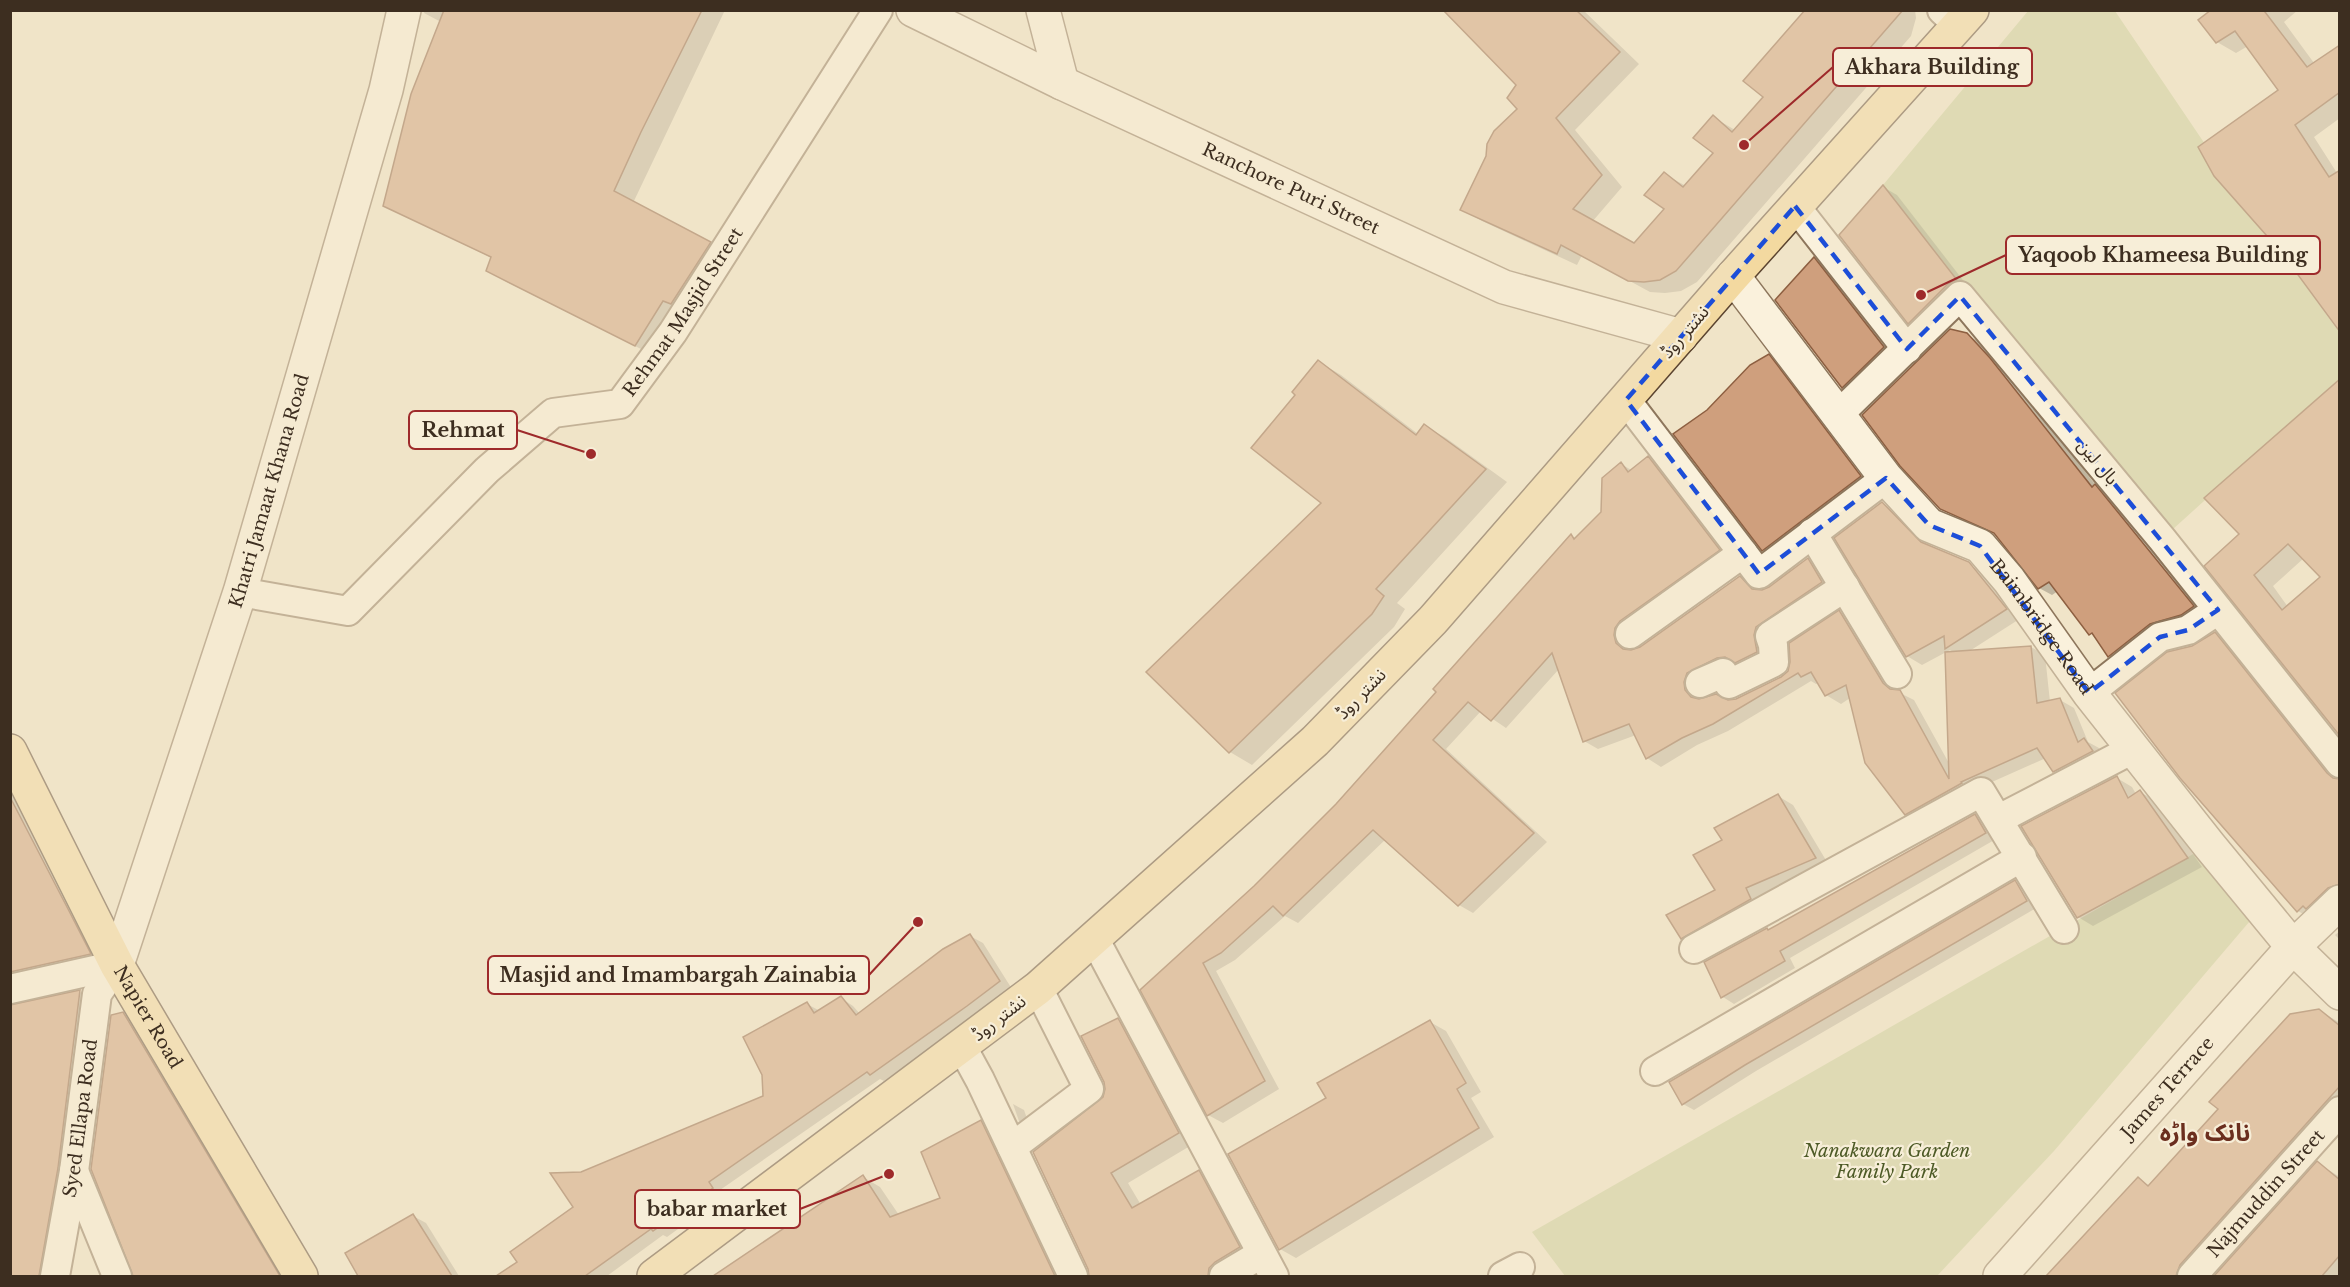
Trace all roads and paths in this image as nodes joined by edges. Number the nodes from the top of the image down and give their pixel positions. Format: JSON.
{"nodes":[{"id":1,"x":404,"y":10,"type":"edge"},
{"id":2,"x":878,"y":10,"type":"edge"},
{"id":3,"x":913,"y":10,"type":"edge"},
{"id":4,"x":1043,"y":10,"type":"edge"},
{"id":5,"x":1957,"y":16,"type":"edge"},
{"id":6,"x":1062,"y":83,"type":"junction"},
{"id":7,"x":1796,"y":206,"type":"junction"},
{"id":8,"x":1733,"y":276,"type":"junction"},
{"id":9,"x":1681,"y":336,"type":"junction"},
{"id":10,"x":1907,"y":350,"type":"junction"},
{"id":11,"x":1626,"y":400,"type":"junction"},
{"id":12,"x":1838,"y":416,"type":"junction"},
{"id":13,"x":1886,"y":478,"type":"junction"},
{"id":14,"x":1812,"y":533,"type":"junction"},
{"id":15,"x":1743,"y":553,"type":"junction"},
{"id":16,"x":1845,"y":587,"type":"junction"},
{"id":17,"x":240,"y":592,"type":"junction"},
{"id":18,"x":2218,"y":610,"type":"junction"},
{"id":19,"x":1630,"y":634,"type":"dead end"},
{"id":20,"x":1897,"y":674,"type":"dead end"},
{"id":21,"x":1700,"y":683,"type":"dead end"},
{"id":22,"x":2089,"y":693,"type":"junction"},
{"id":23,"x":2133,"y":749,"type":"junction"},
{"id":24,"x":10,"y":751,"type":"edge"},
{"id":25,"x":2340,"y":763,"type":"edge"},
{"id":26,"x":1999,"y":819,"type":"junction"},
{"id":27,"x":2022,"y":857,"type":"junction"},
{"id":28,"x":2340,"y":902,"type":"edge"},
{"id":29,"x":2064,"y":928,"type":"dead end"},
{"id":30,"x":1094,"y":938,"type":"junction"},
{"id":31,"x":2293,"y":947,"type":"junction"},
{"id":32,"x":1694,"y":949,"type":"dead end"},
{"id":33,"x":117,"y":965,"type":"junction"},
{"id":34,"x":1038,"y":988,"type":"junction"},
{"id":35,"x":10,"y":989,"type":"edge"},
{"id":36,"x":2340,"y":993,"type":"edge"},
{"id":37,"x":962,"y":1047,"type":"junction"},
{"id":38,"x":1655,"y":1071,"type":"dead end"},
{"id":39,"x":2340,"y":1111,"type":"edge"},
{"id":40,"x":1012,"y":1148,"type":"junction"},
{"id":41,"x":74,"y":1171,"type":"junction"},
{"id":42,"x":1268,"y":1265,"type":"edge"},
{"id":43,"x":55,"y":1276,"type":"edge"},
{"id":44,"x":117,"y":1276,"type":"edge"},
{"id":45,"x":301,"y":1276,"type":"edge"},
{"id":46,"x":654,"y":1276,"type":"edge"},
{"id":47,"x":1073,"y":1276,"type":"edge"},
{"id":48,"x":1224,"y":1276,"type":"edge"},
{"id":49,"x":2000,"y":1276,"type":"edge"},
{"id":50,"x":2192,"y":1276,"type":"edge"}],
"edges":[{"from":1,"to":17,"type":"street","name":"Khatri Jamaat Khana Road"},
{"from":2,"to":17,"type":"street","name":"Rehmat Masjid Street"},
{"from":3,"to":6,"type":"street","name":"Ranchore Puri Street"},
{"from":4,"to":6,"type":"street"},
{"from":5,"to":7,"type":"main road","name":"نشتر روڈ"},
{"from":6,"to":9,"type":"street","name":"Ranchore Puri Street"},
{"from":7,"to":8,"type":"main road","name":"نشتر روڈ"},
{"from":7,"to":10,"type":"street"},
{"from":8,"to":9,"type":"main road","name":"نشتر روڈ"},
{"from":8,"to":12,"type":"street","name":"Baimbridge Road"},
{"from":9,"to":11,"type":"main road","name":"نشتر روڈ"},
{"from":10,"to":12,"type":"street","name":"بال لین"},
{"from":10,"to":18,"type":"street","name":"بال لین"},
{"from":11,"to":15,"type":"street"},
{"from":11,"to":30,"type":"main road","name":"نشتر روڈ"},
{"from":12,"to":13,"type":"street","name":"Baimbridge Road"},
{"from":13,"to":14,"type":"street"},
{"from":13,"to":22,"type":"street","name":"Baimbridge Road"},
{"from":14,"to":15,"type":"street"},
{"from":14,"to":16,"type":"street"},
{"from":15,"to":19,"type":"street"},
{"from":16,"to":20,"type":"street"},
{"from":16,"to":21,"type":"street"},
{"from":17,"to":33,"type":"street","name":"Khatri Jamaat Khana Road"},
{"from":18,"to":22,"type":"street"},
{"from":18,"to":25,"type":"street","name":"بال لین"},
{"from":22,"to":23,"type":"street","name":"Baimbridge Road"},
{"from":23,"to":26,"type":"street"},
{"from":23,"to":31,"type":"street","name":"Baimbridge Road"},
{"from":24,"to":33,"type":"main road","name":"Napier Road"},
{"from":26,"to":27,"type":"street"},
{"from":26,"to":32,"type":"street"},
{"from":27,"to":29,"type":"street"},
{"from":27,"to":38,"type":"street"},
{"from":28,"to":31,"type":"street","name":"James Terrace"},
{"from":30,"to":34,"type":"main road","name":"نشتر روڈ"},
{"from":30,"to":42,"type":"street"},
{"from":31,"to":36,"type":"street","name":"Baimbridge Road"},
{"from":31,"to":49,"type":"street","name":"James Terrace"},
{"from":33,"to":35,"type":"street"},
{"from":33,"to":41,"type":"street","name":"Syed Ellapa Road"},
{"from":33,"to":45,"type":"main road","name":"Napier Road"},
{"from":34,"to":37,"type":"main road","name":"نشتر روڈ"},
{"from":34,"to":40,"type":"street"},
{"from":37,"to":40,"type":"street"},
{"from":37,"to":46,"type":"main road","name":"نشتر روڈ"},
{"from":39,"to":50,"type":"street","name":"Najmuddin Street"},
{"from":40,"to":47,"type":"street"},
{"from":41,"to":43,"type":"street","name":"Syed Ellapa Road"},
{"from":41,"to":44,"type":"street"},
{"from":42,"to":48,"type":"street"}]}
